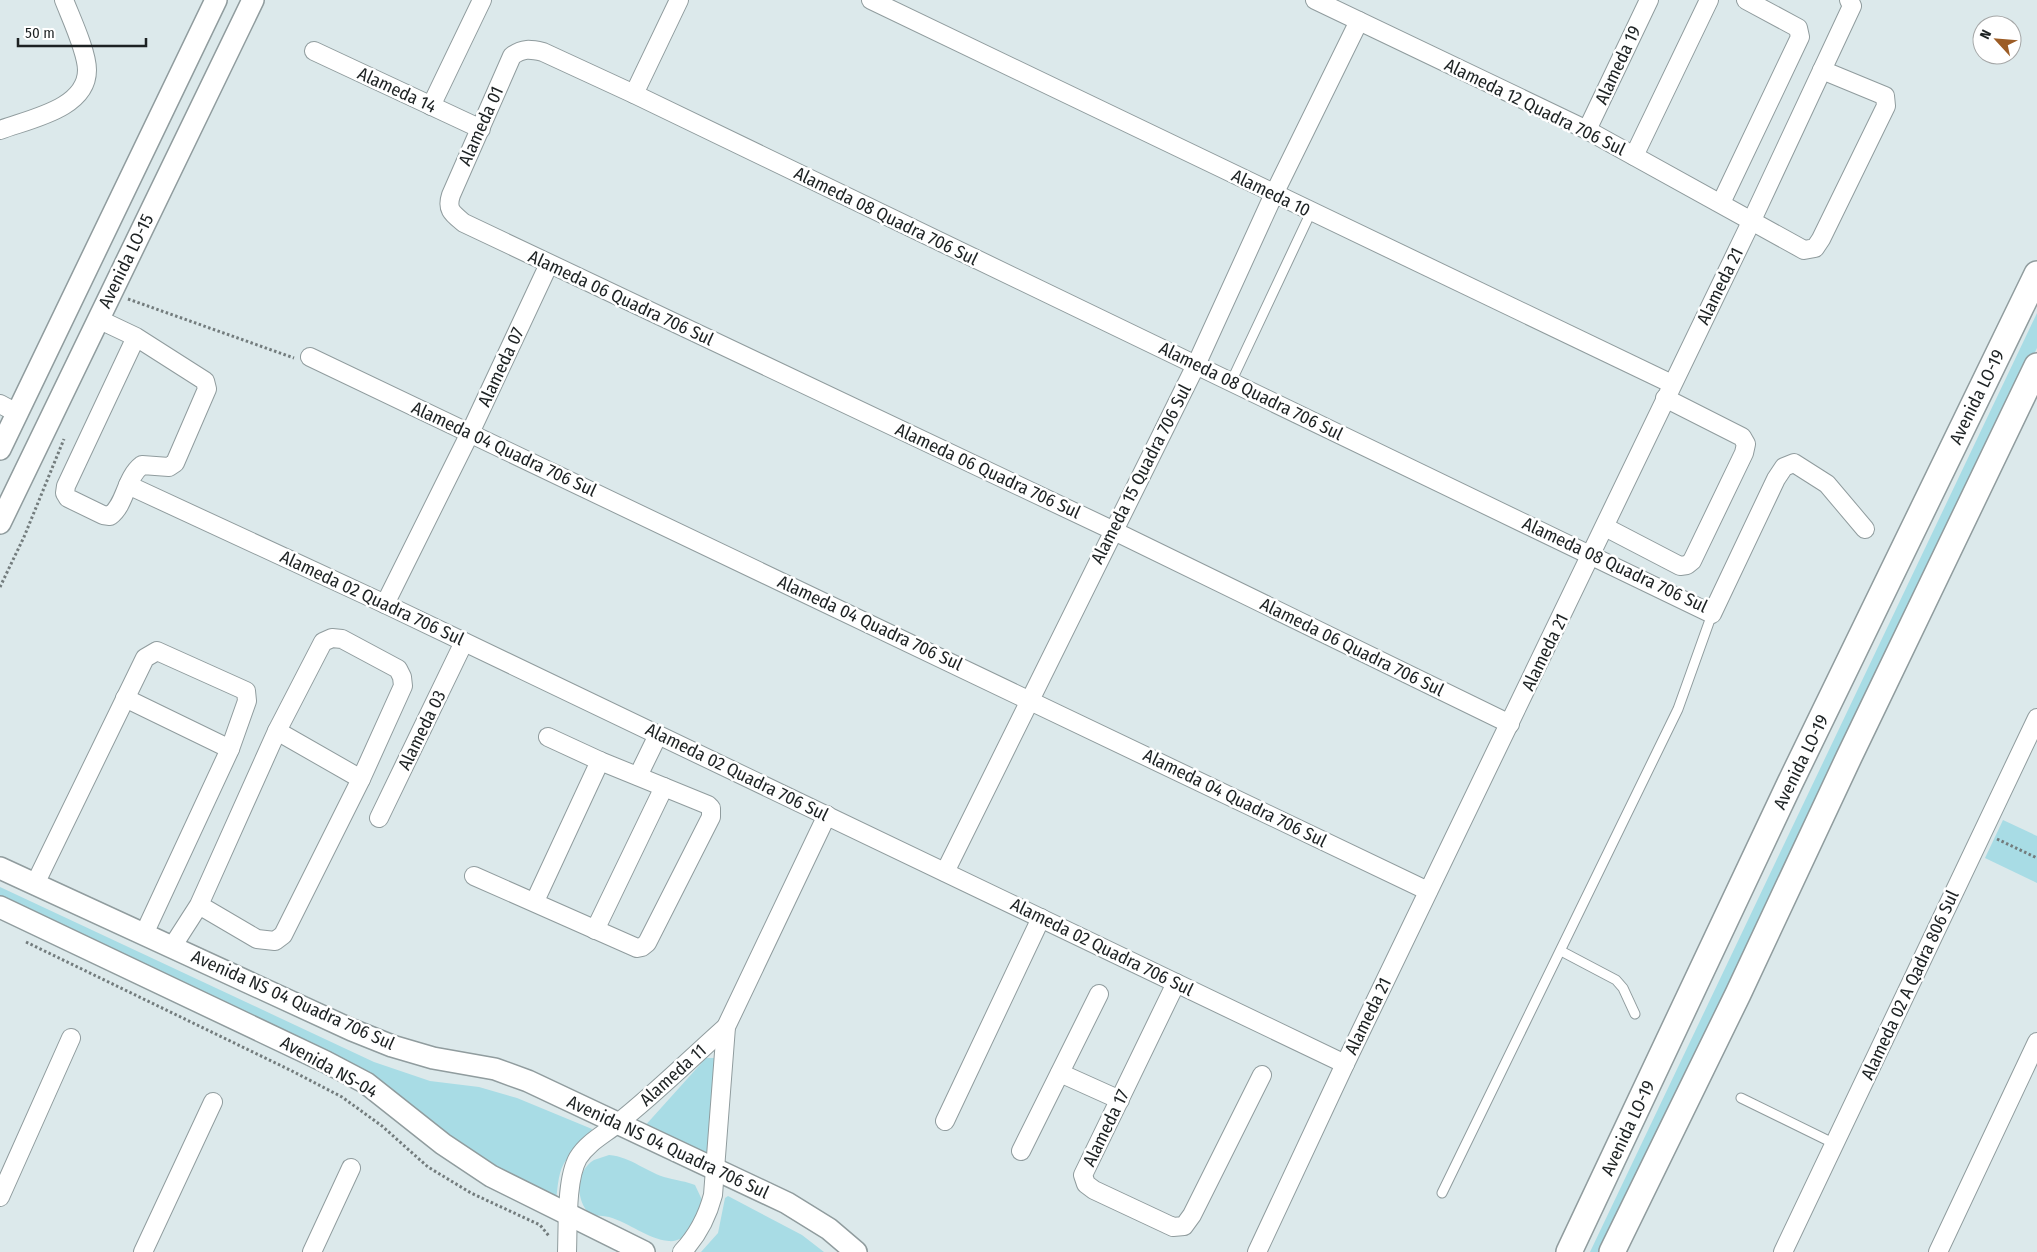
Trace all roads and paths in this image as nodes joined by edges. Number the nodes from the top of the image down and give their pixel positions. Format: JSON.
{"nodes":[{"id":1,"x":64,"y":0,"type":"edge"},
{"id":2,"x":216,"y":0,"type":"edge"},
{"id":3,"x":253,"y":0,"type":"edge"},
{"id":4,"x":482,"y":0,"type":"edge"},
{"id":5,"x":679,"y":0,"type":"edge"},
{"id":6,"x":871,"y":0,"type":"edge"},
{"id":7,"x":1315,"y":0,"type":"edge"},
{"id":8,"x":1649,"y":0,"type":"edge"},
{"id":9,"x":1709,"y":0,"type":"edge"},
{"id":10,"x":1746,"y":0,"type":"edge"},
{"id":11,"x":1849,"y":0,"type":"edge"},
{"id":12,"x":1359,"y":21,"type":"junction"},
{"id":13,"x":314,"y":51,"type":"dead end"},
{"id":14,"x":543,"y":52,"type":"joint"},
{"id":15,"x":1822,"y":70,"type":"junction"},
{"id":16,"x":634,"y":94,"type":"junction"},
{"id":17,"x":430,"y":106,"type":"junction"},
{"id":18,"x":481,"y":129,"type":"junction"},
{"id":19,"x":0,"y":130,"type":"edge"},
{"id":20,"x":1587,"y":130,"type":"junction"},
{"id":21,"x":1634,"y":156,"type":"junction"},
{"id":22,"x":1274,"y":194,"type":"junction"},
{"id":23,"x":1721,"y":203,"type":"junction"},
{"id":24,"x":1312,"y":212,"type":"junction"},
{"id":25,"x":1752,"y":220,"type":"junction"},
{"id":26,"x":464,"y":223,"type":"joint"},
{"id":27,"x":549,"y":264,"type":"junction"},
{"id":28,"x":2037,"y":274,"type":"edge"},
{"id":29,"x":111,"y":292,"type":"junction"},
{"id":30,"x":98,"y":319,"type":"junction"},
{"id":31,"x":136,"y":337,"type":"junction"},
{"id":32,"x":310,"y":357,"type":"joint"},
{"id":33,"x":1196,"y":365,"type":"junction"},
{"id":34,"x":2037,"y":366,"type":"edge"},
{"id":35,"x":1231,"y":382,"type":"junction"},
{"id":36,"x":1669,"y":391,"type":"junction"},
{"id":37,"x":9,"y":408,"type":"edge"},
{"id":38,"x":470,"y":433,"type":"junction"},
{"id":39,"x":64,"y":439,"type":"dead end"},
{"id":40,"x":0,"y":449,"type":"edge"},
{"id":41,"x":128,"y":484,"type":"junction"},
{"id":42,"x":0,"y":522,"type":"edge"},
{"id":43,"x":1604,"y":527,"type":"junction"},
{"id":44,"x":1112,"y":530,"type":"junction"},
{"id":45,"x":1865,"y":530,"type":"dead end"},
{"id":46,"x":1592,"y":555,"type":"junction"},
{"id":47,"x":0,"y":587,"type":"edge"},
{"id":48,"x":385,"y":604,"type":"junction"},
{"id":49,"x":1712,"y":614,"type":"junction"},
{"id":50,"x":464,"y":642,"type":"junction"},
{"id":51,"x":125,"y":698,"type":"junction"},
{"id":52,"x":1029,"y":699,"type":"junction"},
{"id":53,"x":2037,"y":718,"type":"edge"},
{"id":54,"x":1510,"y":724,"type":"junction"},
{"id":55,"x":277,"y":731,"type":"junction"},
{"id":56,"x":658,"y":735,"type":"junction"},
{"id":57,"x":548,"y":737,"type":"dead end"},
{"id":58,"x":230,"y":749,"type":"junction"},
{"id":59,"x":600,"y":761,"type":"junction"},
{"id":60,"x":638,"y":776,"type":"junction"},
{"id":61,"x":361,"y":779,"type":"junction"},
{"id":62,"x":664,"y":787,"type":"junction"},
{"id":63,"x":827,"y":815,"type":"junction"},
{"id":64,"x":379,"y":818,"type":"dead end"},
{"id":65,"x":1983,"y":832,"type":"junction"},
{"id":66,"x":2037,"y":858,"type":"edge"},
{"id":67,"x":0,"y":868,"type":"edge"},
{"id":68,"x":945,"y":872,"type":"junction"},
{"id":69,"x":474,"y":876,"type":"dead end"},
{"id":70,"x":35,"y":884,"type":"junction"},
{"id":71,"x":1428,"y":891,"type":"junction"},
{"id":72,"x":535,"y":901,"type":"junction"},
{"id":73,"x":198,"y":905,"type":"junction"},
{"id":74,"x":0,"y":907,"type":"edge"},
{"id":75,"x":1041,"y":918,"type":"junction"},
{"id":76,"x":595,"y":930,"type":"junction"},
{"id":77,"x":144,"y":934,"type":"junction"},
{"id":78,"x":18,"y":939,"type":"dead end"},
{"id":79,"x":172,"y":947,"type":"junction"},
{"id":80,"x":1560,"y":951,"type":"junction"},
{"id":81,"x":1176,"y":983,"type":"junction"},
{"id":82,"x":1098,"y":994,"type":"dead end"},
{"id":83,"x":1634,"y":1014,"type":"dead end"},
{"id":84,"x":726,"y":1027,"type":"junction"},
{"id":85,"x":71,"y":1038,"type":"dead end"},
{"id":86,"x":2037,"y":1042,"type":"edge"},
{"id":87,"x":1345,"y":1064,"type":"junction"},
{"id":88,"x":1060,"y":1072,"type":"junction"},
{"id":89,"x":1262,"y":1074,"type":"dead end"},
{"id":90,"x":1741,"y":1098,"type":"dead end"},
{"id":91,"x":1120,"y":1100,"type":"junction"},
{"id":92,"x":212,"y":1102,"type":"dead end"},
{"id":93,"x":945,"y":1122,"type":"dead end"},
{"id":94,"x":618,"y":1124,"type":"junction"},
{"id":95,"x":1835,"y":1144,"type":"junction"},
{"id":96,"x":1021,"y":1151,"type":"dead end"},
{"id":97,"x":352,"y":1168,"type":"dead end"},
{"id":98,"x":716,"y":1168,"type":"junction"},
{"id":99,"x":1442,"y":1194,"type":"dead end"},
{"id":100,"x":0,"y":1196,"type":"edge"},
{"id":101,"x":568,"y":1216,"type":"junction"},
{"id":102,"x":549,"y":1243,"type":"dead end"},
{"id":103,"x":143,"y":1252,"type":"edge"},
{"id":104,"x":312,"y":1252,"type":"edge"},
{"id":105,"x":567,"y":1252,"type":"edge"},
{"id":106,"x":644,"y":1252,"type":"edge"},
{"id":107,"x":682,"y":1252,"type":"edge"},
{"id":108,"x":856,"y":1252,"type":"edge"},
{"id":109,"x":1257,"y":1252,"type":"edge"},
{"id":110,"x":1569,"y":1252,"type":"edge"},
{"id":111,"x":1612,"y":1252,"type":"edge"},
{"id":112,"x":1783,"y":1252,"type":"edge"},
{"id":113,"x":1938,"y":1252,"type":"edge"}],
"edges":[{"from":1,"to":19,"type":"street"},
{"from":2,"to":37,"type":"street","name":"Avenida LO-15"},
{"from":3,"to":29,"type":"street","name":"Avenida LO-15"},
{"from":4,"to":17,"type":"street"},
{"from":5,"to":16,"type":"street"},
{"from":6,"to":22,"type":"street","name":"Alameda 10"},
{"from":7,"to":12,"type":"street","name":"Alameda 12 Quadra 706 Sul"},
{"from":8,"to":20,"type":"street","name":"Alameda 19"},
{"from":9,"to":21,"type":"street"},
{"from":10,"to":23,"type":"street"},
{"from":11,"to":15,"type":"street","name":"Alameda 21"},
{"from":12,"to":20,"type":"street","name":"Alameda 12 Quadra 706 Sul"},
{"from":12,"to":22,"type":"street","name":"Alameda 15 Quadra 706 Sul"},
{"from":13,"to":17,"type":"street","name":"Alameda 14"},
{"from":14,"to":16,"type":"street","name":"Alameda 08 Quadra 706 Sul"},
{"from":14,"to":18,"type":"street","name":"Alameda 01"},
{"from":15,"to":25,"type":"street","name":"Alameda 21"},
{"from":15,"to":25,"type":"street","name":"Alameda 12 Quadra 706 Sul"},
{"from":16,"to":33,"type":"street","name":"Alameda 08 Quadra 706 Sul"},
{"from":17,"to":18,"type":"street","name":"Alameda 14"},
{"from":18,"to":26,"type":"street","name":"Alameda 01"},
{"from":20,"to":21,"type":"street","name":"Alameda 12 Quadra 706 Sul"},
{"from":21,"to":23,"type":"street","name":"Alameda 12 Quadra 706 Sul"},
{"from":22,"to":24,"type":"street","name":"Alameda 10"},
{"from":22,"to":33,"type":"street","name":"Alameda 15 Quadra 706 Sul"},
{"from":23,"to":25,"type":"street","name":"Alameda 12 Quadra 706 Sul"},
{"from":24,"to":35,"type":"lane"},
{"from":24,"to":36,"type":"street","name":"Alameda 10"},
{"from":25,"to":36,"type":"street","name":"Alameda 21"},
{"from":26,"to":27,"type":"street","name":"Alameda 06 Quadra 706 Sul"},
{"from":27,"to":38,"type":"street","name":"Alameda 07"},
{"from":27,"to":44,"type":"street","name":"Alameda 06 Quadra 706 Sul"},
{"from":28,"to":110,"type":"main road","name":"Avenida LO-19"},
{"from":29,"to":30,"type":"street","name":"Avenida LO-15"},
{"from":29,"to":32,"type":"path"},
{"from":30,"to":31,"type":"street"},
{"from":30,"to":42,"type":"street","name":"Avenida LO-15"},
{"from":31,"to":41,"type":"street"},
{"from":31,"to":41,"type":"street"},
{"from":32,"to":38,"type":"street","name":"Alameda 04 Quadra 706 Sul"},
{"from":33,"to":35,"type":"street","name":"Alameda 08 Quadra 706 Sul"},
{"from":33,"to":44,"type":"street","name":"Alameda 15 Quadra 706 Sul"},
{"from":34,"to":111,"type":"main road"},
{"from":35,"to":46,"type":"street","name":"Alameda 08 Quadra 706 Sul"},
{"from":36,"to":43,"type":"street","name":"Alameda 21"},
{"from":36,"to":43,"type":"street","name":"Alameda 10"},
{"from":37,"to":40,"type":"street","name":"Avenida LO-15"},
{"from":38,"to":48,"type":"street","name":"Alameda 07"},
{"from":38,"to":52,"type":"street","name":"Alameda 04 Quadra 706 Sul"},
{"from":39,"to":47,"type":"path"},
{"from":41,"to":48,"type":"street","name":"Alameda 02 Quadra 706 Sul"},
{"from":43,"to":46,"type":"street","name":"Alameda 21"},
{"from":44,"to":52,"type":"street","name":"Alameda 15 Quadra 706 Sul"},
{"from":44,"to":54,"type":"street","name":"Alameda 06 Quadra 706 Sul"},
{"from":45,"to":49,"type":"street","name":"Alameda 08 Quadra 706 Sul"},
{"from":46,"to":49,"type":"street","name":"Alameda 08 Quadra 706 Sul"},
{"from":46,"to":54,"type":"street","name":"Alameda 21"},
{"from":48,"to":50,"type":"street","name":"Alameda 02 Quadra 706 Sul"},
{"from":49,"to":80,"type":"lane"},
{"from":50,"to":56,"type":"street","name":"Alameda 02 Quadra 706 Sul"},
{"from":50,"to":64,"type":"street","name":"Alameda 03"},
{"from":51,"to":58,"type":"street"},
{"from":51,"to":58,"type":"street"},
{"from":51,"to":70,"type":"street"},
{"from":52,"to":68,"type":"street","name":"Alameda 15 Quadra 706 Sul"},
{"from":52,"to":71,"type":"street","name":"Alameda 04 Quadra 706 Sul"},
{"from":53,"to":65,"type":"street","name":"Alameda 02 A Qadra 806 Sul"},
{"from":54,"to":71,"type":"street","name":"Alameda 21"},
{"from":55,"to":61,"type":"street"},
{"from":55,"to":61,"type":"street"},
{"from":55,"to":73,"type":"street"},
{"from":56,"to":60,"type":"street"},
{"from":56,"to":63,"type":"street","name":"Alameda 02 Quadra 706 Sul"},
{"from":57,"to":59,"type":"street"},
{"from":58,"to":77,"type":"street"},
{"from":59,"to":60,"type":"street"},
{"from":59,"to":72,"type":"street"},
{"from":60,"to":62,"type":"street"},
{"from":61,"to":73,"type":"street"},
{"from":62,"to":76,"type":"street"},
{"from":62,"to":76,"type":"street"},
{"from":63,"to":68,"type":"street","name":"Alameda 02 Quadra 706 Sul"},
{"from":63,"to":84,"type":"street","name":"Alameda 11"},
{"from":65,"to":66,"type":"path"},
{"from":65,"to":95,"type":"street","name":"Alameda 02 A Qadra 806 Sul"},
{"from":67,"to":70,"type":"street","name":"Avenida NS 04 Quadra 706 Sul"},
{"from":68,"to":75,"type":"street","name":"Alameda 02 Quadra 706 Sul"},
{"from":69,"to":72,"type":"street"},
{"from":70,"to":77,"type":"street","name":"Avenida NS 04 Quadra 706 Sul"},
{"from":71,"to":87,"type":"street","name":"Alameda 21"},
{"from":72,"to":76,"type":"street"},
{"from":73,"to":79,"type":"street"},
{"from":74,"to":101,"type":"street","name":"Avenida NS-04"},
{"from":75,"to":81,"type":"street","name":"Alameda 02 Quadra 706 Sul"},
{"from":75,"to":93,"type":"street"},
{"from":77,"to":79,"type":"street","name":"Avenida NS 04 Quadra 706 Sul"},
{"from":78,"to":102,"type":"path"},
{"from":79,"to":94,"type":"street","name":"Avenida NS 04 Quadra 706 Sul"},
{"from":80,"to":83,"type":"lane"},
{"from":80,"to":99,"type":"lane"},
{"from":81,"to":87,"type":"street","name":"Alameda 02 Quadra 706 Sul"},
{"from":81,"to":91,"type":"street","name":"Alameda 17"},
{"from":82,"to":88,"type":"street"},
{"from":84,"to":94,"type":"street","name":"Alameda 11"},
{"from":84,"to":98,"type":"street","name":"Alameda 11"},
{"from":85,"to":100,"type":"street"},
{"from":86,"to":113,"type":"street"},
{"from":87,"to":109,"type":"street","name":"Alameda 21"},
{"from":88,"to":91,"type":"street"},
{"from":88,"to":96,"type":"street"},
{"from":89,"to":91,"type":"street","name":"Alameda 17"},
{"from":90,"to":95,"type":"lane"},
{"from":92,"to":103,"type":"street"},
{"from":94,"to":98,"type":"street","name":"Avenida NS 04 Quadra 706 Sul"},
{"from":94,"to":101,"type":"street","name":"Alameda 11"},
{"from":95,"to":112,"type":"street","name":"Alameda 02 A Qadra 806 Sul"},
{"from":97,"to":104,"type":"street"},
{"from":98,"to":107,"type":"street","name":"Alameda 11"},
{"from":98,"to":108,"type":"street","name":"Avenida NS 04 Quadra 706 Sul"},
{"from":101,"to":105,"type":"street","name":"Alameda 11"},
{"from":101,"to":106,"type":"street","name":"Avenida NS-04"}]}
